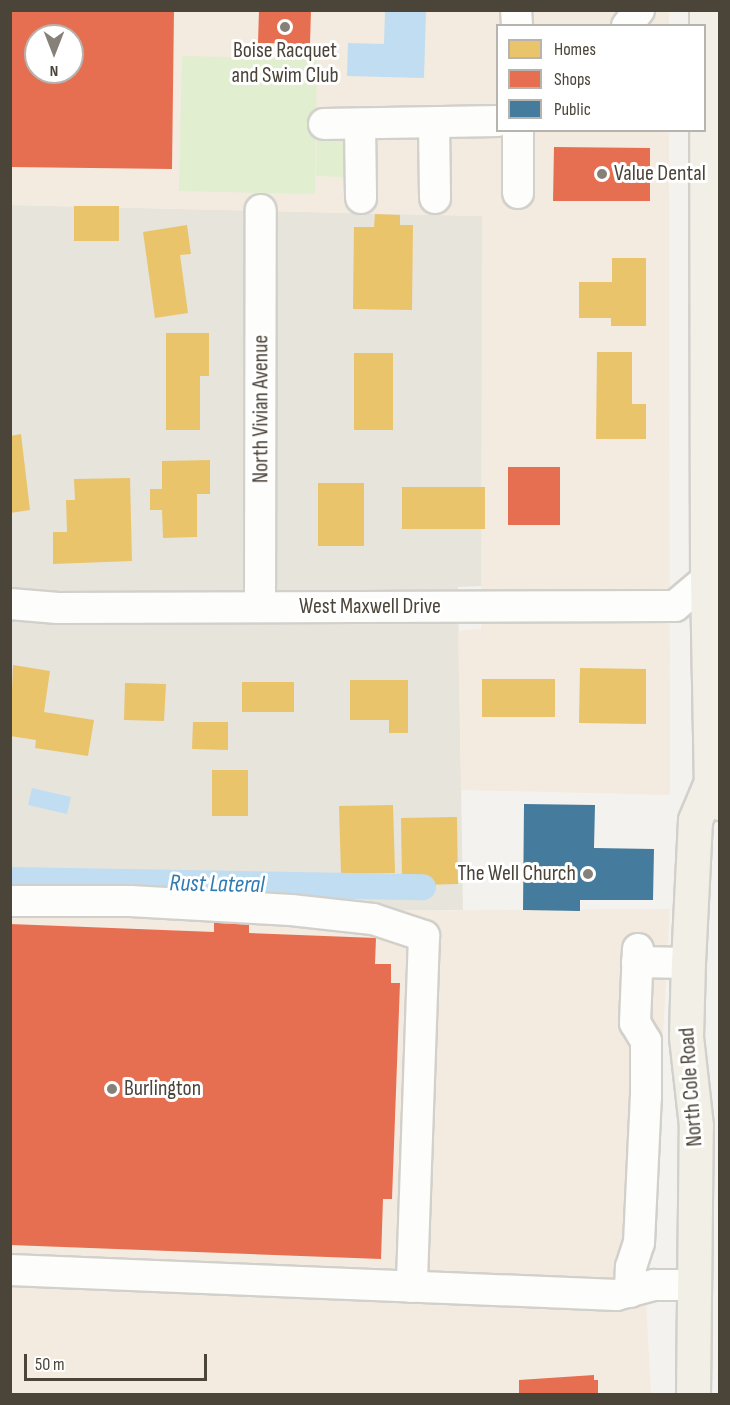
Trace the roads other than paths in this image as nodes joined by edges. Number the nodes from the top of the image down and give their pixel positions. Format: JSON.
{"nodes":[{"id":1,"x":639,"y":10,"type":"edge"},
{"id":2,"x":628,"y":24,"type":"edge"},
{"id":3,"x":706,"y":100,"type":"edge"},
{"id":4,"x":496,"y":121,"type":"edge"},
{"id":5,"x":434,"y":123,"type":"junction"},
{"id":6,"x":324,"y":124,"type":"dead end"},
{"id":7,"x":360,"y":124,"type":"junction"},
{"id":8,"x":518,"y":132,"type":"edge"},
{"id":9,"x":713,"y":152,"type":"edge"},
{"id":10,"x":518,"y":193,"type":"dead end"},
{"id":11,"x":361,"y":198,"type":"dead end"},
{"id":12,"x":435,"y":198,"type":"dead end"},
{"id":13,"x":261,"y":210,"type":"dead end"},
{"id":14,"x":712,"y":397,"type":"edge"},
{"id":15,"x":713,"y":579,"type":"edge"},
{"id":16,"x":10,"y":604,"type":"edge"},
{"id":17,"x":260,"y":607,"type":"junction"},
{"id":18,"x":715,"y":792,"type":"edge"},
{"id":19,"x":10,"y":901,"type":"edge"},
{"id":20,"x":688,"y":963,"type":"junction"},
{"id":21,"x":10,"y":1269,"type":"edge"},
{"id":22,"x":694,"y":1285,"type":"junction"},
{"id":23,"x":412,"y":1287,"type":"junction"},
{"id":24,"x":630,"y":1292,"type":"junction"},
{"id":25,"x":693,"y":1395,"type":"edge"}],
"edges":[{"from":1,"to":2,"type":"street"},
{"from":3,"to":9,"type":"main road","name":"North Cole Road"},
{"from":4,"to":5,"type":"street"},
{"from":5,"to":7,"type":"street"},
{"from":5,"to":12,"type":"street"},
{"from":6,"to":7,"type":"street"},
{"from":7,"to":11,"type":"street"},
{"from":8,"to":10,"type":"street"},
{"from":9,"to":14,"type":"main road","name":"North Cole Road"},
{"from":13,"to":17,"type":"street","name":"North Vivian Avenue"},
{"from":14,"to":15,"type":"main road","name":"North Cole Road"},
{"from":15,"to":17,"type":"street","name":"West Maxwell Drive"},
{"from":15,"to":18,"type":"main road","name":"North Cole Road"},
{"from":16,"to":17,"type":"street","name":"West Maxwell Drive"},
{"from":18,"to":20,"type":"main road","name":"North Cole Road"},
{"from":19,"to":23,"type":"street"},
{"from":20,"to":22,"type":"main road","name":"North Cole Road"},
{"from":20,"to":24,"type":"street"},
{"from":21,"to":23,"type":"street"},
{"from":22,"to":24,"type":"street"},
{"from":22,"to":25,"type":"main road","name":"North Cole Road"},
{"from":23,"to":24,"type":"street"}]}
